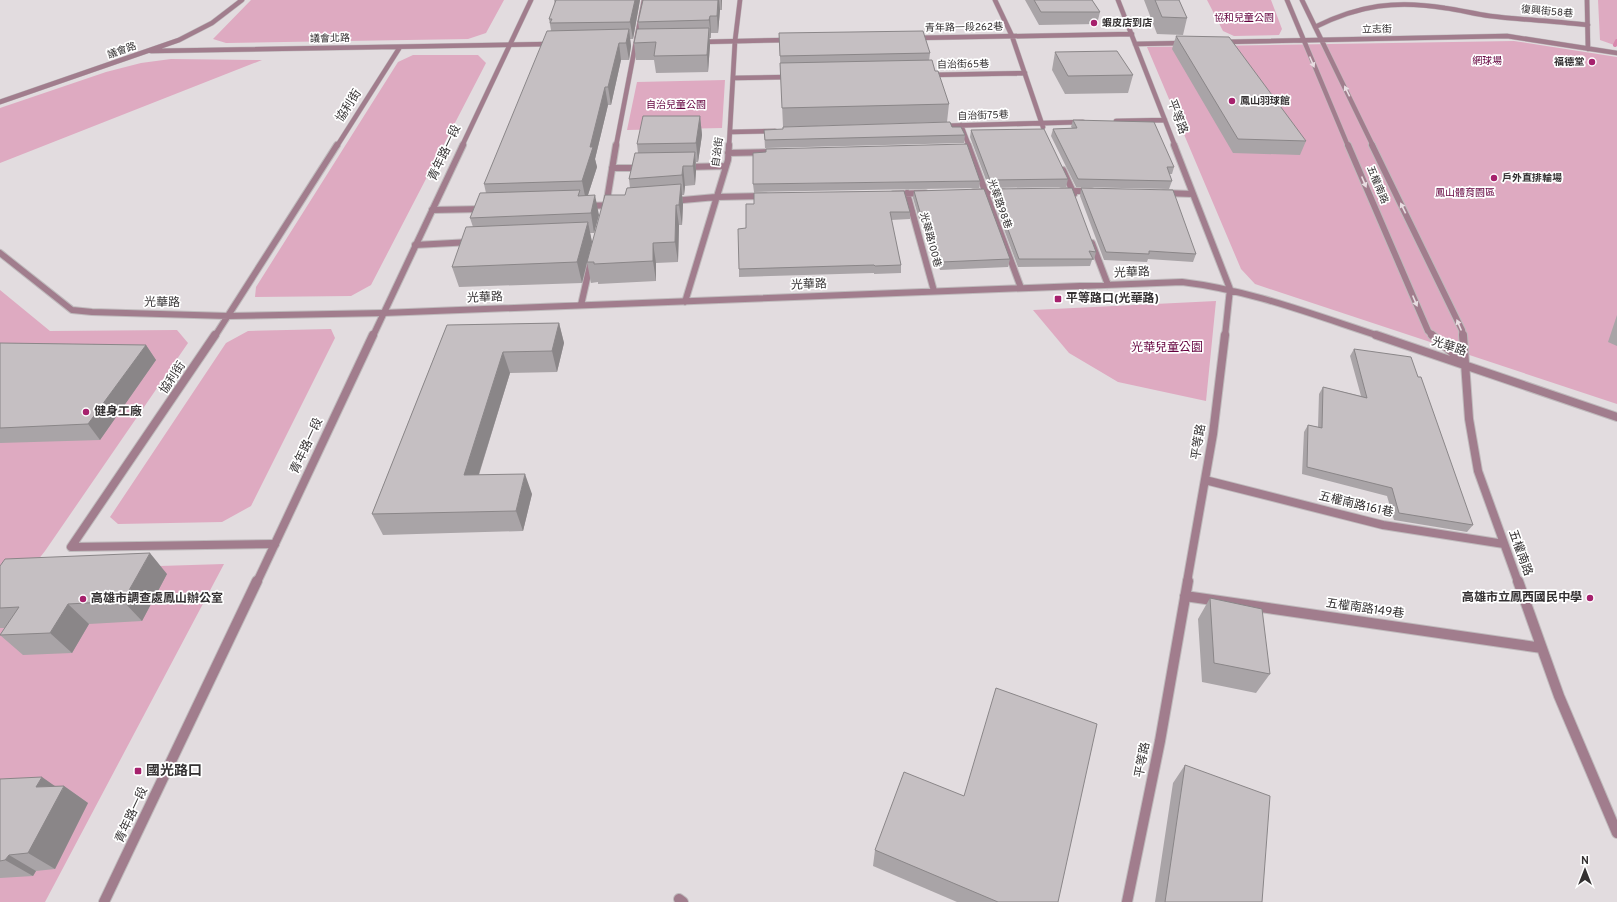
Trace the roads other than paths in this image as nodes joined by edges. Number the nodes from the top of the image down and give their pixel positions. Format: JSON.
{"nodes":[{"id":1,"x":242,"y":0,"type":"edge"},
{"id":2,"x":531,"y":0,"type":"edge"},
{"id":3,"x":644,"y":0,"type":"edge"},
{"id":4,"x":740,"y":0,"type":"edge"},
{"id":5,"x":995,"y":0,"type":"edge"},
{"id":6,"x":1118,"y":0,"type":"edge"},
{"id":7,"x":1288,"y":0,"type":"edge"},
{"id":8,"x":1302,"y":0,"type":"edge"},
{"id":9,"x":1430,"y":0,"type":"edge"},
{"id":10,"x":1587,"y":0,"type":"edge"},
{"id":11,"x":1434,"y":6,"type":"junction"},
{"id":12,"x":1588,"y":26,"type":"junction"},
{"id":13,"x":1315,"y":27,"type":"junction"},
{"id":14,"x":1132,"y":34,"type":"junction"},
{"id":15,"x":1012,"y":36,"type":"junction"},
{"id":16,"x":909,"y":38,"type":"edge"},
{"id":17,"x":798,"y":40,"type":"edge"},
{"id":18,"x":1322,"y":40,"type":"junction"},
{"id":19,"x":735,"y":41,"type":"junction"},
{"id":20,"x":1303,"y":41,"type":"junction"},
{"id":21,"x":636,"y":42,"type":"junction"},
{"id":22,"x":644,"y":42,"type":"edge"},
{"id":23,"x":697,"y":42,"type":"edge"},
{"id":24,"x":1219,"y":42,"type":"edge"},
{"id":25,"x":628,"y":43,"type":"edge"},
{"id":26,"x":1188,"y":43,"type":"edge"},
{"id":27,"x":510,"y":44,"type":"junction"},
{"id":28,"x":557,"y":44,"type":"edge"},
{"id":29,"x":1135,"y":44,"type":"junction"},
{"id":30,"x":400,"y":47,"type":"junction"},
{"id":31,"x":1588,"y":49,"type":"junction"},
{"id":32,"x":150,"y":51,"type":"junction"},
{"id":33,"x":1617,"y":53,"type":"edge"},
{"id":34,"x":1025,"y":73,"type":"junction"},
{"id":35,"x":922,"y":75,"type":"edge"},
{"id":36,"x":796,"y":77,"type":"edge"},
{"id":37,"x":733,"y":78,"type":"junction"},
{"id":38,"x":0,"y":102,"type":"edge"},
{"id":39,"x":1165,"y":120,"type":"junction"},
{"id":40,"x":1111,"y":121,"type":"edge"},
{"id":41,"x":1088,"y":122,"type":"edge"},
{"id":42,"x":1041,"y":123,"type":"junction"},
{"id":43,"x":961,"y":125,"type":"junction"},
{"id":44,"x":937,"y":126,"type":"edge"},
{"id":45,"x":1044,"y":130,"type":"edge"},
{"id":46,"x":777,"y":131,"type":"edge"},
{"id":47,"x":730,"y":132,"type":"junction"},
{"id":48,"x":969,"y":147,"type":"junction"},
{"id":49,"x":961,"y":148,"type":"edge"},
{"id":50,"x":783,"y":152,"type":"edge"},
{"id":51,"x":728,"y":153,"type":"junction"},
{"id":52,"x":1060,"y":164,"type":"edge"},
{"id":53,"x":726,"y":166,"type":"junction"},
{"id":54,"x":680,"y":167,"type":"edge"},
{"id":55,"x":612,"y":168,"type":"junction"},
{"id":56,"x":650,"y":168,"type":"edge"},
{"id":57,"x":1057,"y":191,"type":"edge"},
{"id":58,"x":1073,"y":191,"type":"junction"},
{"id":59,"x":1095,"y":191,"type":"edge"},
{"id":60,"x":970,"y":192,"type":"edge"},
{"id":61,"x":985,"y":192,"type":"junction"},
{"id":62,"x":1009,"y":192,"type":"edge"},
{"id":63,"x":907,"y":193,"type":"junction"},
{"id":64,"x":931,"y":193,"type":"edge"},
{"id":65,"x":1156,"y":193,"type":"edge"},
{"id":66,"x":884,"y":194,"type":"edge"},
{"id":67,"x":1193,"y":194,"type":"junction"},
{"id":68,"x":772,"y":196,"type":"edge"},
{"id":69,"x":716,"y":197,"type":"junction"},
{"id":70,"x":1075,"y":198,"type":"edge"},
{"id":71,"x":669,"y":201,"type":"edge"},
{"id":72,"x":622,"y":204,"type":"edge"},
{"id":73,"x":577,"y":206,"type":"edge"},
{"id":74,"x":486,"y":208,"type":"edge"},
{"id":75,"x":605,"y":208,"type":"junction"},
{"id":76,"x":432,"y":210,"type":"junction"},
{"id":77,"x":1089,"y":234,"type":"edge"},
{"id":78,"x":479,"y":242,"type":"edge"},
{"id":79,"x":415,"y":245,"type":"junction"},
{"id":80,"x":594,"y":252,"type":"edge"},
{"id":81,"x":0,"y":253,"type":"edge"},
{"id":82,"x":1108,"y":285,"type":"junction"},
{"id":83,"x":1021,"y":288,"type":"junction"},
{"id":84,"x":1230,"y":289,"type":"junction"},
{"id":85,"x":934,"y":291,"type":"junction"},
{"id":86,"x":685,"y":302,"type":"junction"},
{"id":87,"x":581,"y":305,"type":"junction"},
{"id":88,"x":383,"y":313,"type":"junction"},
{"id":89,"x":228,"y":316,"type":"junction"},
{"id":90,"x":1466,"y":364,"type":"junction"},
{"id":91,"x":1617,"y":417,"type":"edge"},
{"id":92,"x":1205,"y":480,"type":"junction"},
{"id":93,"x":275,"y":544,"type":"junction"},
{"id":94,"x":1504,"y":544,"type":"junction"},
{"id":95,"x":1185,"y":596,"type":"junction"},
{"id":96,"x":1542,"y":648,"type":"junction"},
{"id":97,"x":1617,"y":833,"type":"edge"},
{"id":98,"x":104,"y":902,"type":"edge"},
{"id":99,"x":1128,"y":902,"type":"edge"}],
"edges":[{"from":1,"to":32,"type":"street","name":"議會路"},
{"from":2,"to":27,"type":"street","name":"青年路一段"},
{"from":3,"to":21,"type":"street"},
{"from":4,"to":19,"type":"street","name":"自治街"},
{"from":5,"to":15,"type":"street"},
{"from":6,"to":14,"type":"street","name":"平等路"},
{"from":7,"to":20,"type":"street","name":"五權南路"},
{"from":8,"to":13,"type":"street","name":"五權南路"},
{"from":9,"to":11,"type":"street"},
{"from":10,"to":12,"type":"street"},
{"from":11,"to":12,"type":"street","name":"復興街58巷"},
{"from":11,"to":13,"type":"street","name":"復興街58巷"},
{"from":12,"to":31,"type":"street"},
{"from":13,"to":18,"type":"street","name":"五權南路"},
{"from":14,"to":15,"type":"street","name":"青年路一段262巷"},
{"from":14,"to":29,"type":"street","name":"平等路"},
{"from":15,"to":16,"type":"street","name":"青年路一段262巷"},
{"from":15,"to":34,"type":"street"},
{"from":17,"to":19,"type":"street"},
{"from":18,"to":20,"type":"street","name":"立志街"},
{"from":18,"to":31,"type":"street","name":"立志街"},
{"from":90,"to":18,"type":"street","name":"五權南路","one_way":true},
{"from":19,"to":23,"type":"street"},
{"from":19,"to":37,"type":"street","name":"自治街"},
{"from":20,"to":24,"type":"street","name":"立志街"},
{"from":20,"to":90,"type":"street","name":"五權南路","one_way":true},
{"from":21,"to":22,"type":"street"},
{"from":21,"to":25,"type":"street"},
{"from":21,"to":55,"type":"street"},
{"from":26,"to":29,"type":"street"},
{"from":27,"to":28,"type":"street"},
{"from":27,"to":30,"type":"street","name":"議會北路"},
{"from":27,"to":76,"type":"street","name":"青年路一段"},
{"from":29,"to":39,"type":"street","name":"平等路"},
{"from":30,"to":32,"type":"street","name":"議會北路"},
{"from":30,"to":89,"type":"street","name":"協利街"},
{"from":31,"to":33,"type":"street","name":"立志街"},
{"from":32,"to":38,"type":"street","name":"議會路"},
{"from":34,"to":35,"type":"street","name":"自治街65巷"},
{"from":34,"to":42,"type":"street"},
{"from":36,"to":37,"type":"street"},
{"from":37,"to":47,"type":"street","name":"自治街"},
{"from":39,"to":40,"type":"street"},
{"from":39,"to":67,"type":"street","name":"平等路"},
{"from":41,"to":42,"type":"street","name":"自治街75巷"},
{"from":42,"to":43,"type":"street","name":"自治街75巷"},
{"from":42,"to":45,"type":"street"},
{"from":43,"to":44,"type":"street","name":"自治街75巷"},
{"from":43,"to":48,"type":"street","name":"光華路98巷"},
{"from":46,"to":47,"type":"street"},
{"from":47,"to":51,"type":"street","name":"自治街"},
{"from":48,"to":49,"type":"street"},
{"from":48,"to":61,"type":"street","name":"光華路98巷"},
{"from":50,"to":51,"type":"street"},
{"from":51,"to":53,"type":"street","name":"自治街"},
{"from":52,"to":58,"type":"street"},
{"from":53,"to":54,"type":"street"},
{"from":53,"to":69,"type":"street","name":"自治街"},
{"from":55,"to":56,"type":"street"},
{"from":55,"to":75,"type":"street"},
{"from":57,"to":58,"type":"street"},
{"from":58,"to":59,"type":"street"},
{"from":58,"to":70,"type":"street"},
{"from":60,"to":61,"type":"street"},
{"from":61,"to":62,"type":"street"},
{"from":61,"to":83,"type":"street","name":"光華路98巷"},
{"from":63,"to":64,"type":"street"},
{"from":63,"to":66,"type":"street"},
{"from":63,"to":85,"type":"street","name":"光華路100巷"},
{"from":65,"to":67,"type":"street"},
{"from":67,"to":84,"type":"street","name":"平等路"},
{"from":68,"to":69,"type":"street"},
{"from":69,"to":71,"type":"street"},
{"from":69,"to":86,"type":"street","name":"自治街"},
{"from":72,"to":75,"type":"street"},
{"from":73,"to":75,"type":"street"},
{"from":74,"to":76,"type":"street"},
{"from":76,"to":79,"type":"street","name":"青年路一段"},
{"from":77,"to":82,"type":"street"},
{"from":78,"to":79,"type":"street"},
{"from":79,"to":88,"type":"street","name":"青年路一段"},
{"from":80,"to":87,"type":"street"},
{"from":81,"to":89,"type":"street","name":"光華路"},
{"from":82,"to":83,"type":"street","name":"光華路"},
{"from":82,"to":84,"type":"street","name":"光華路"},
{"from":83,"to":85,"type":"street","name":"光華路"},
{"from":84,"to":90,"type":"street","name":"光華路"},
{"from":84,"to":92,"type":"street","name":"平等路"},
{"from":85,"to":86,"type":"street","name":"光華路"},
{"from":86,"to":87,"type":"street","name":"光華路"},
{"from":87,"to":88,"type":"street","name":"光華路"},
{"from":88,"to":89,"type":"street","name":"光華路"},
{"from":88,"to":93,"type":"street","name":"青年路一段"},
{"from":89,"to":93,"type":"street","name":"協利街"},
{"from":90,"to":91,"type":"street","name":"光華路"},
{"from":90,"to":94,"type":"street","name":"五權南路"},
{"from":92,"to":94,"type":"street","name":"五權南路161巷"},
{"from":92,"to":95,"type":"street","name":"平等路"},
{"from":93,"to":98,"type":"street","name":"青年路一段"},
{"from":94,"to":96,"type":"street","name":"五權南路"},
{"from":95,"to":96,"type":"street","name":"五權南路149巷"},
{"from":95,"to":99,"type":"street","name":"平等路"},
{"from":96,"to":97,"type":"street","name":"五權南路"}]}
